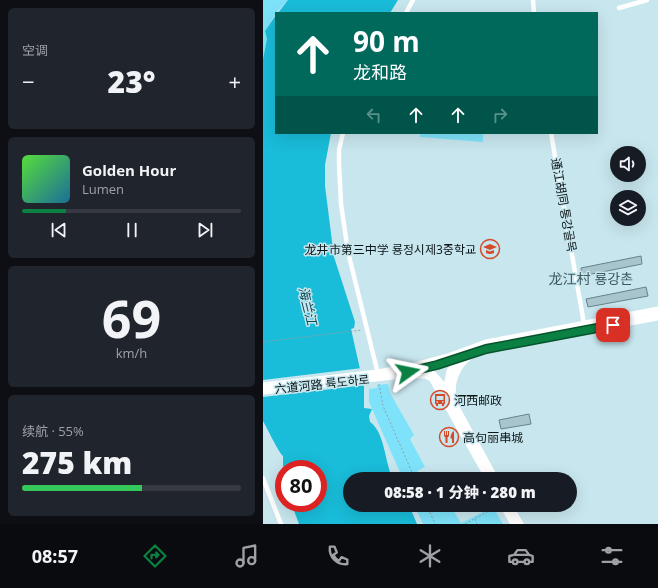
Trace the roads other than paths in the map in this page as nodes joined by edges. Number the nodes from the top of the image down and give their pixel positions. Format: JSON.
{"nodes":[{"id":1,"x":413,"y":0,"type":"edge"},
{"id":2,"x":533,"y":0,"type":"edge"},
{"id":3,"x":647,"y":0,"type":"edge"},
{"id":4,"x":619,"y":8,"type":"dead end"},
{"id":5,"x":406,"y":12,"type":"edge"},
{"id":6,"x":534,"y":12,"type":"edge"},
{"id":7,"x":343,"y":134,"type":"edge"},
{"id":8,"x":551,"y":134,"type":"edge"},
{"id":9,"x":658,"y":310,"type":"edge"},
{"id":10,"x":658,"y":317,"type":"edge"},
{"id":11,"x":584,"y":324,"type":"junction"},
{"id":12,"x":472,"y":350,"type":"junction"},
{"id":13,"x":458,"y":358,"type":"junction"},
{"id":14,"x":415,"y":366,"type":"junction"},
{"id":15,"x":425,"y":368,"type":"junction"},
{"id":16,"x":402,"y":375,"type":"junction"},
{"id":17,"x":375,"y":376,"type":"junction"},
{"id":18,"x":263,"y":386,"type":"edge"},
{"id":19,"x":446,"y":389,"type":"junction"},
{"id":20,"x":263,"y":391,"type":"edge"},
{"id":21,"x":451,"y":404,"type":"junction"},
{"id":22,"x":485,"y":472,"type":"edge"},
{"id":23,"x":491,"y":472,"type":"edge"},
{"id":24,"x":263,"y":478,"type":"edge"},
{"id":25,"x":507,"y":512,"type":"edge"},
{"id":26,"x":513,"y":512,"type":"edge"},
{"id":27,"x":281,"y":524,"type":"edge"},
{"id":28,"x":514,"y":524,"type":"edge"},
{"id":29,"x":520,"y":524,"type":"edge"}],
"edges":[{"from":1,"to":5,"type":"street"},
{"from":2,"to":6,"type":"street"},
{"from":3,"to":4,"type":"street"},
{"from":7,"to":17,"type":"street"},
{"from":8,"to":11,"type":"street","name":"通江胡同 통강골목"},
{"from":9,"to":11,"type":"highway"},
{"from":10,"to":12,"type":"highway"},
{"from":11,"to":12,"type":"highway"},
{"from":12,"to":13,"type":"highway"},
{"from":12,"to":14,"type":"highway","name":"六道河路 륙도하로"},
{"from":12,"to":21,"type":"highway"},
{"from":13,"to":15,"type":"highway","name":"六道河路 륙도하로"},
{"from":13,"to":19,"type":"highway"},
{"from":14,"to":15,"type":"highway"},
{"from":14,"to":17,"type":"highway","name":"六道河路 륙도하로"},
{"from":15,"to":16,"type":"highway","name":"六道河路 륙도하로"},
{"from":15,"to":19,"type":"highway"},
{"from":16,"to":17,"type":"highway","name":"六道河路 륙도하로"},
{"from":16,"to":21,"type":"highway"},
{"from":17,"to":18,"type":"highway","name":"六道河路 륙도하로"},
{"from":17,"to":20,"type":"highway","name":"六道河路 륙도하로"},
{"from":19,"to":21,"type":"highway"},
{"from":21,"to":22,"type":"highway"},
{"from":21,"to":23,"type":"highway"},
{"from":24,"to":27,"type":"street"},
{"from":25,"to":28,"type":"highway"},
{"from":26,"to":29,"type":"highway"}]}
